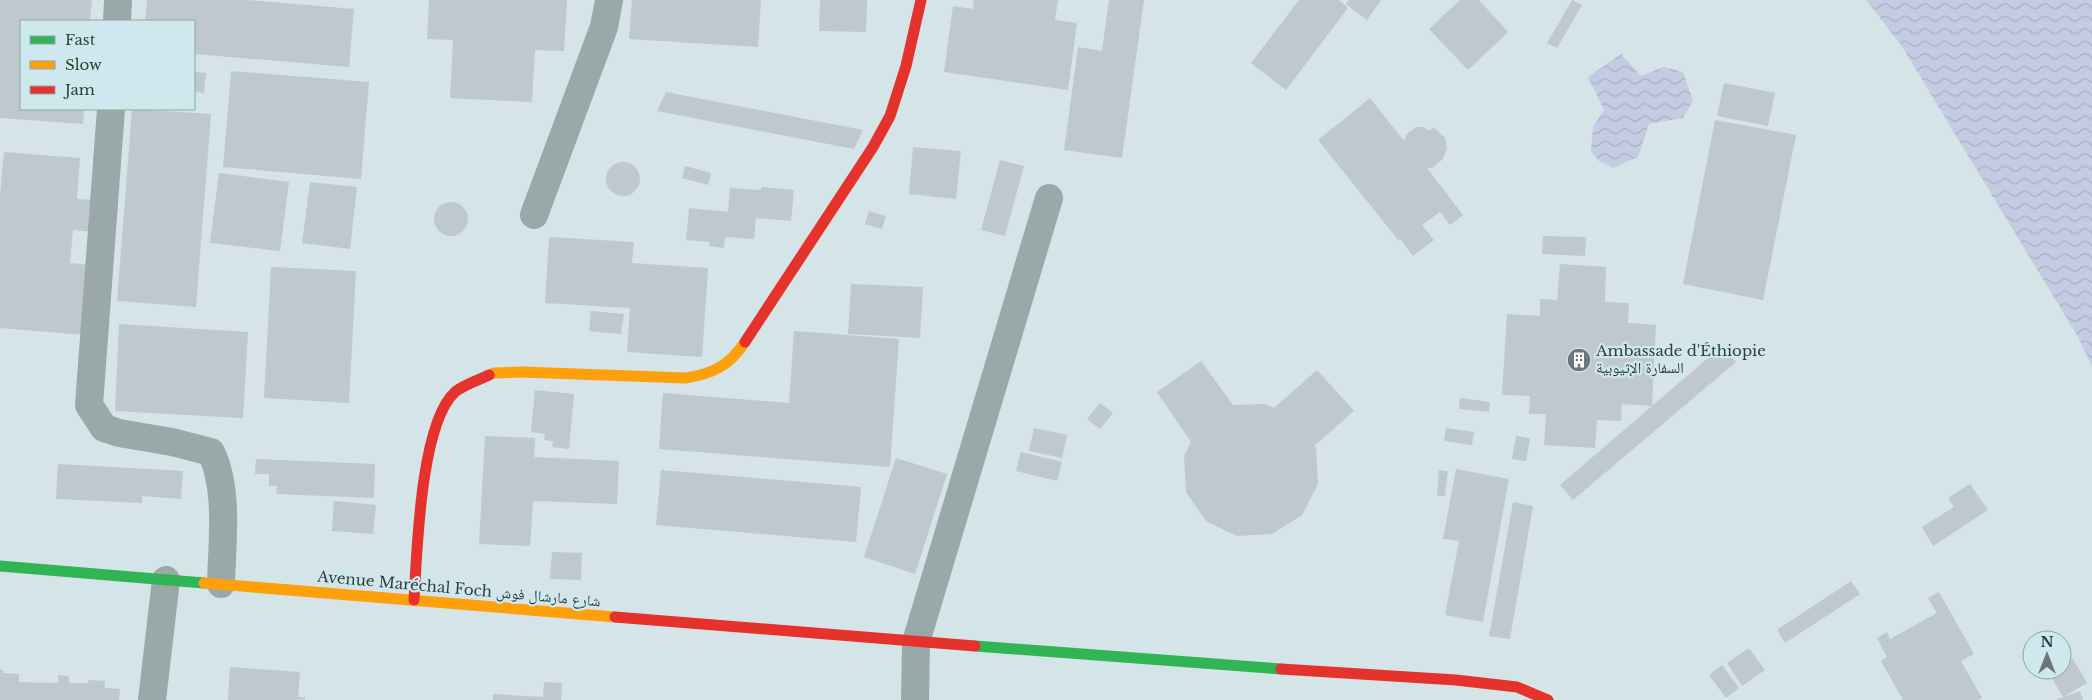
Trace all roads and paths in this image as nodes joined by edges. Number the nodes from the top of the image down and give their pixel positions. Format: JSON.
{"nodes":[{"id":1,"x":118,"y":0,"type":"edge"},
{"id":2,"x":609,"y":0,"type":"edge"},
{"id":3,"x":921,"y":0,"type":"edge"},
{"id":4,"x":117,"y":20,"type":"edge"},
{"id":5,"x":111,"y":110,"type":"edge"},
{"id":6,"x":1050,"y":198,"type":"dead end"},
{"id":7,"x":534,"y":215,"type":"dead end"},
{"id":8,"x":0,"y":566,"type":"edge"},
{"id":9,"x":166,"y":580,"type":"junction"},
{"id":10,"x":221,"y":584,"type":"junction"},
{"id":11,"x":414,"y":600,"type":"junction"},
{"id":12,"x":916,"y":642,"type":"junction"},
{"id":13,"x":152,"y":700,"type":"edge"},
{"id":14,"x":915,"y":700,"type":"edge"},
{"id":15,"x":1548,"y":700,"type":"edge"}],
"edges":[{"from":1,"to":4,"type":"street"},
{"from":2,"to":7,"type":"street"},
{"from":3,"to":11,"type":"street"},
{"from":5,"to":10,"type":"street"},
{"from":6,"to":12,"type":"street"},
{"from":8,"to":9,"type":"street","name":"Avenue Maréchal Foch شارع مارشال فوش"},
{"from":9,"to":10,"type":"street","name":"Avenue Maréchal Foch شارع مارشال فوش"},
{"from":9,"to":13,"type":"street"},
{"from":10,"to":11,"type":"street","name":"Avenue Maréchal Foch شارع مارشال فوش"},
{"from":11,"to":12,"type":"street","name":"Avenue Maréchal Foch شارع مارشال فوش"},
{"from":12,"to":14,"type":"street"},
{"from":12,"to":15,"type":"street","name":"Avenue Maréchal Foch شارع مارشال فوش"}]}
